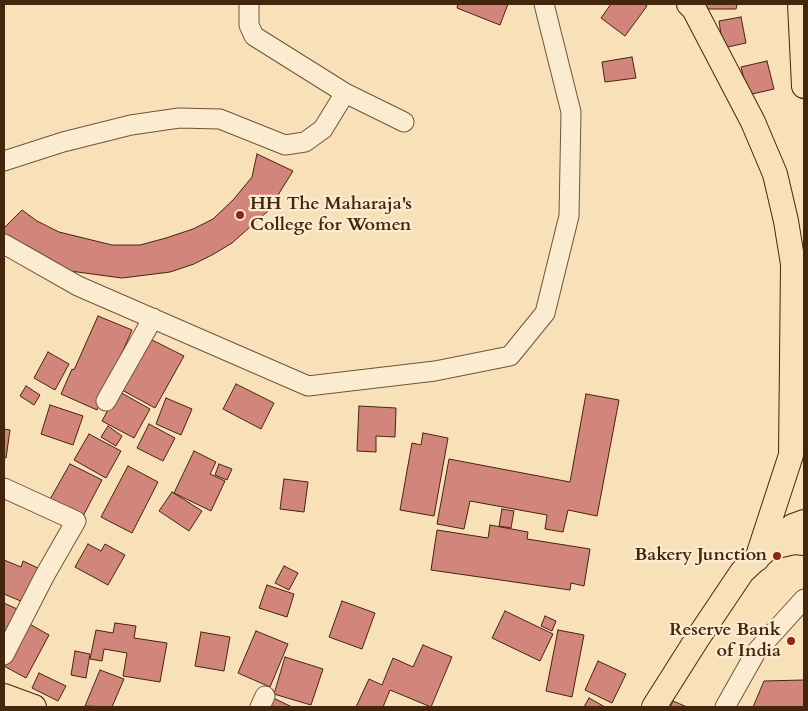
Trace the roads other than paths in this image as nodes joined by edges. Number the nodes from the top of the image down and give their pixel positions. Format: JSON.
{"nodes":[{"id":1,"x":249,"y":4,"type":"edge"},
{"id":2,"x":544,"y":4,"type":"edge"},
{"id":3,"x":689,"y":4,"type":"edge"},
{"id":4,"x":800,"y":4,"type":"edge"},
{"id":5,"x":804,"y":86,"type":"edge"},
{"id":6,"x":345,"y":94,"type":"junction"},
{"id":7,"x":404,"y":122,"type":"dead end"},
{"id":8,"x":4,"y":161,"type":"edge"},
{"id":9,"x":4,"y":244,"type":"edge"},
{"id":10,"x":153,"y":318,"type":"junction"},
{"id":11,"x":106,"y":401,"type":"dead end"},
{"id":12,"x":798,"y":454,"type":"edge"},
{"id":13,"x":4,"y":488,"type":"edge"},
{"id":14,"x":804,"y":522,"type":"edge"},
{"id":15,"x":804,"y":543,"type":"edge"},
{"id":16,"x":762,"y":553,"type":"junction"},
{"id":17,"x":804,"y":599,"type":"edge"},
{"id":18,"x":4,"y":655,"type":"edge"},
{"id":19,"x":4,"y":696,"type":"edge"},
{"id":20,"x":34,"y":707,"type":"edge"},
{"id":21,"x":654,"y":707,"type":"edge"},
{"id":22,"x":725,"y":707,"type":"edge"}],
"edges":[{"from":1,"to":6,"type":"street"},
{"from":2,"to":10,"type":"street"},
{"from":3,"to":12,"type":"main road"},
{"from":4,"to":5,"type":"main road"},
{"from":6,"to":7,"type":"street"},
{"from":6,"to":8,"type":"street"},
{"from":9,"to":10,"type":"street"},
{"from":10,"to":11,"type":"street"},
{"from":12,"to":16,"type":"main road"},
{"from":13,"to":18,"type":"street"},
{"from":14,"to":16,"type":"main road"},
{"from":15,"to":16,"type":"main road"},
{"from":16,"to":21,"type":"main road"},
{"from":17,"to":22,"type":"street"},
{"from":19,"to":20,"type":"main road"}]}
